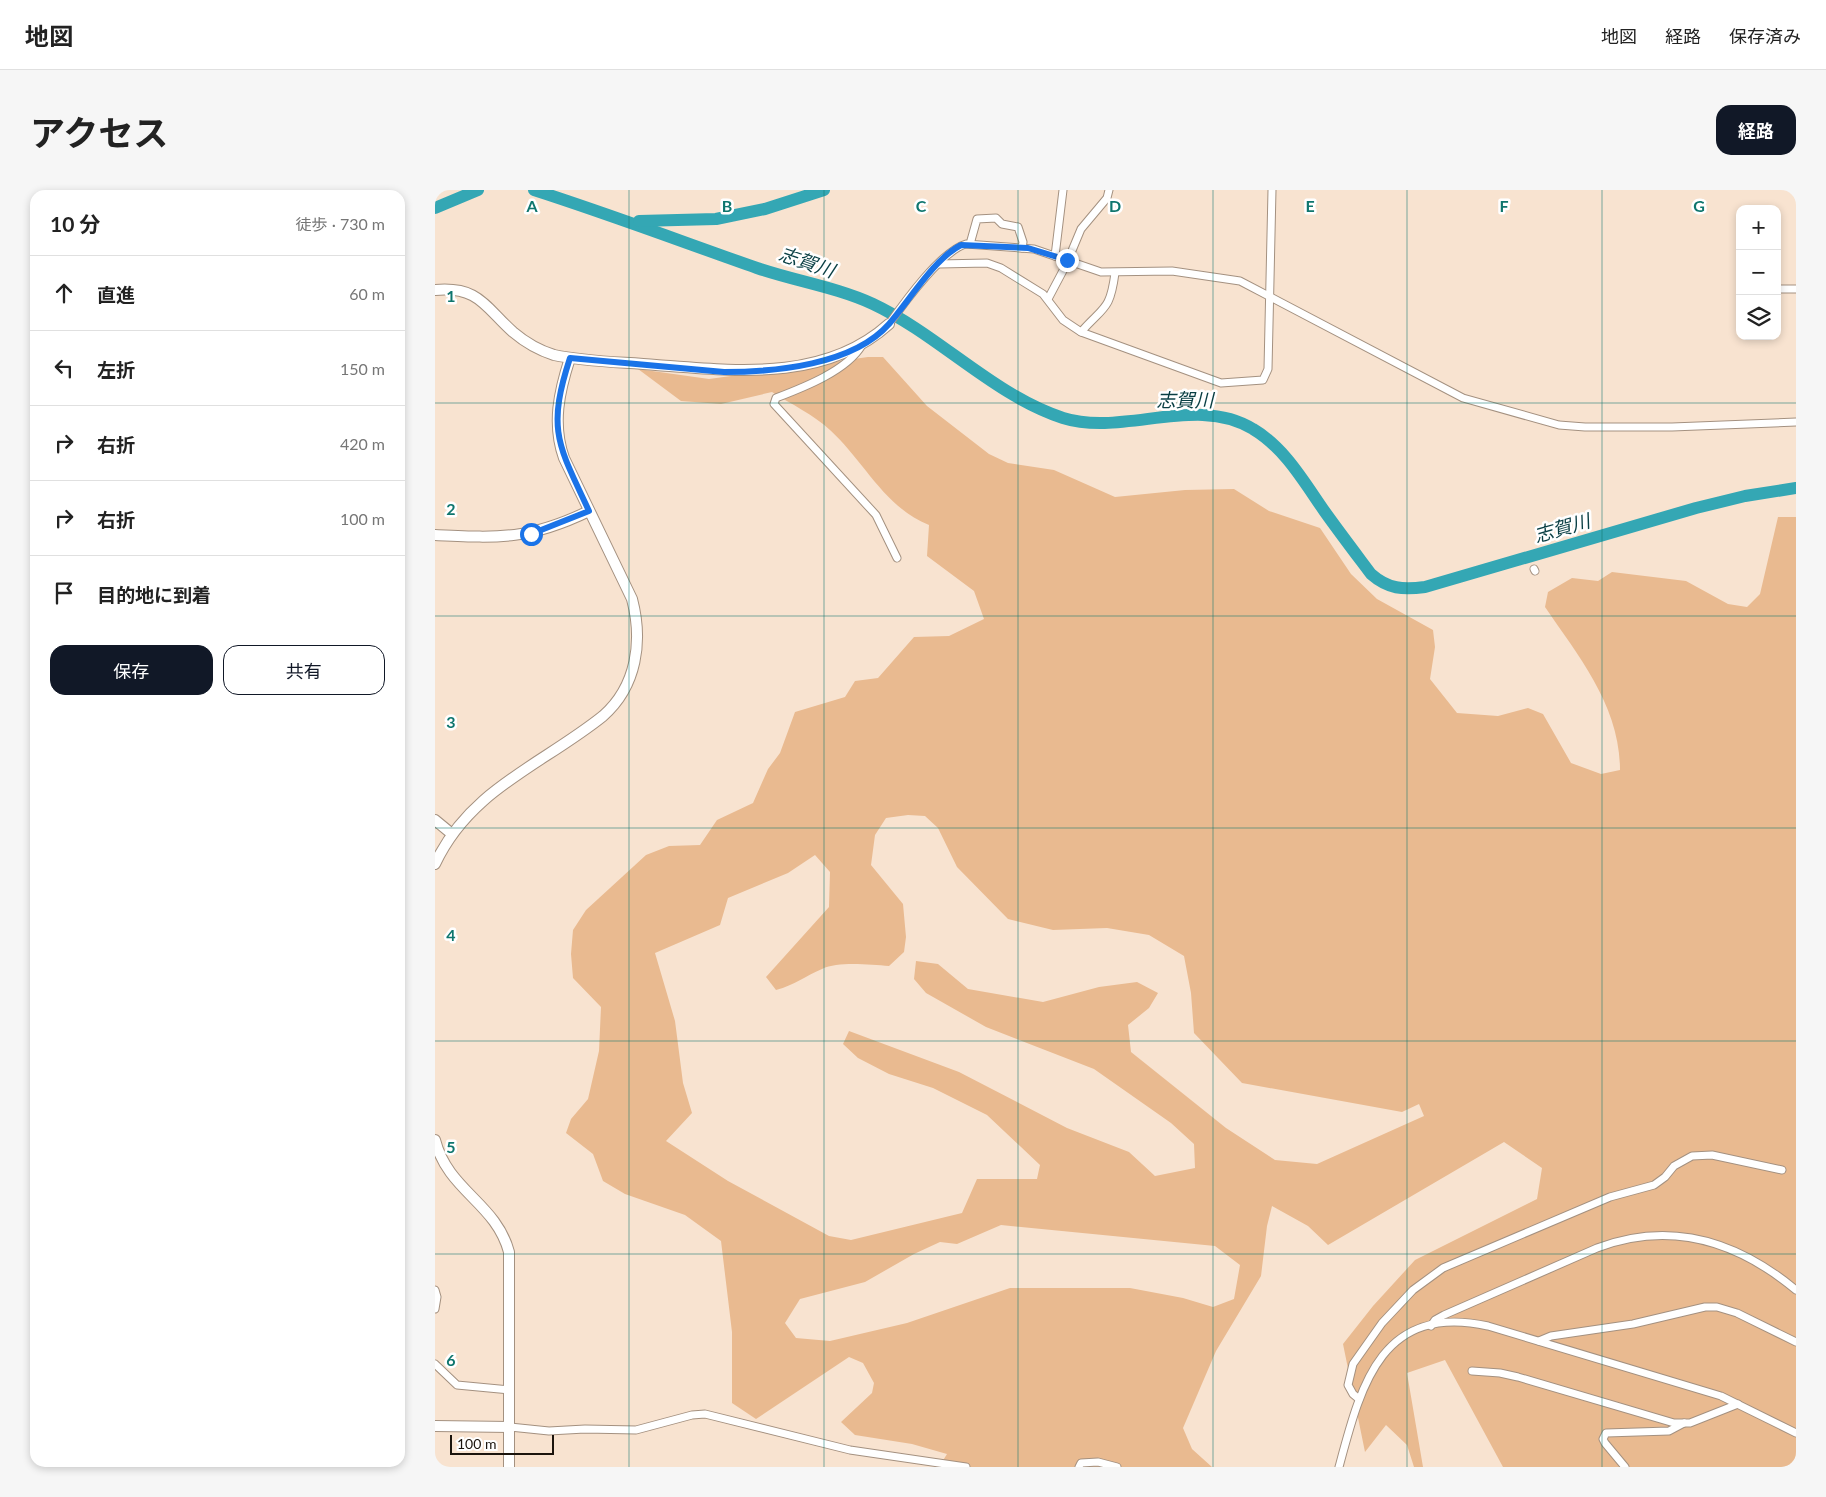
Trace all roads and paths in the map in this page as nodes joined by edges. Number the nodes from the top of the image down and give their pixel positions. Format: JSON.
{"nodes":[{"id":1,"x":1063,"y":190,"type":"edge"},
{"id":2,"x":1109,"y":190,"type":"edge"},
{"id":3,"x":1272,"y":190,"type":"edge"},
{"id":4,"x":970,"y":244,"type":"junction"},
{"id":5,"x":1022,"y":248,"type":"junction"},
{"id":6,"x":1055,"y":256,"type":"junction"},
{"id":7,"x":1067,"y":260,"type":"junction"},
{"id":8,"x":939,"y":264,"type":"junction"},
{"id":9,"x":1115,"y":273,"type":"junction"},
{"id":10,"x":1781,"y":288,"type":"dead end"},
{"id":11,"x":1796,"y":289,"type":"edge"},
{"id":12,"x":435,"y":290,"type":"edge"},
{"id":13,"x":1269,"y":294,"type":"junction"},
{"id":14,"x":1049,"y":299,"type":"junction"},
{"id":15,"x":889,"y":324,"type":"joint"},
{"id":16,"x":1081,"y":332,"type":"junction"},
{"id":17,"x":861,"y":345,"type":"junction"},
{"id":18,"x":570,"y":358,"type":"junction"},
{"id":19,"x":1796,"y":422,"type":"edge"},
{"id":20,"x":589,"y":511,"type":"junction"},
{"id":21,"x":435,"y":535,"type":"edge"},
{"id":22,"x":897,"y":558,"type":"dead end"},
{"id":23,"x":435,"y":820,"type":"edge"},
{"id":24,"x":452,"y":834,"type":"junction"},
{"id":25,"x":435,"y":864,"type":"edge"},
{"id":26,"x":435,"y":1140,"type":"edge"},
{"id":27,"x":1782,"y":1170,"type":"dead end"},
{"id":28,"x":435,"y":1290,"type":"edge"},
{"id":29,"x":1796,"y":1290,"type":"edge"},
{"id":30,"x":435,"y":1309,"type":"edge"},
{"id":31,"x":1431,"y":1326,"type":"junction"},
{"id":32,"x":1538,"y":1341,"type":"junction"},
{"id":33,"x":1796,"y":1342,"type":"edge"},
{"id":34,"x":435,"y":1364,"type":"edge"},
{"id":35,"x":1472,"y":1371,"type":"dead end"},
{"id":36,"x":510,"y":1390,"type":"junction"},
{"id":37,"x":1359,"y":1399,"type":"junction"},
{"id":38,"x":1738,"y":1404,"type":"junction"},
{"id":39,"x":1684,"y":1423,"type":"junction"},
{"id":40,"x":435,"y":1426,"type":"edge"},
{"id":41,"x":510,"y":1427,"type":"junction"},
{"id":42,"x":1796,"y":1432,"type":"edge"},
{"id":43,"x":509,"y":1467,"type":"edge"},
{"id":44,"x":966,"y":1467,"type":"edge"},
{"id":45,"x":1079,"y":1467,"type":"edge"},
{"id":46,"x":1117,"y":1467,"type":"edge"},
{"id":47,"x":1339,"y":1467,"type":"edge"},
{"id":48,"x":1625,"y":1467,"type":"edge"}],
"edges":[{"from":1,"to":6,"type":"street"},
{"from":2,"to":7,"type":"street"},
{"from":3,"to":13,"type":"street"},
{"from":4,"to":5,"type":"street"},
{"from":4,"to":5,"type":"street"},
{"from":4,"to":8,"type":"street"},
{"from":5,"to":6,"type":"street"},
{"from":6,"to":7,"type":"street"},
{"from":7,"to":9,"type":"street"},
{"from":7,"to":14,"type":"street"},
{"from":8,"to":14,"type":"street"},
{"from":8,"to":15,"type":"street"},
{"from":9,"to":13,"type":"street"},
{"from":9,"to":16,"type":"street"},
{"from":10,"to":11,"type":"street"},
{"from":12,"to":18,"type":"street"},
{"from":13,"to":16,"type":"street"},
{"from":13,"to":19,"type":"street"},
{"from":14,"to":16,"type":"street"},
{"from":15,"to":17,"type":"street"},
{"from":17,"to":18,"type":"street"},
{"from":17,"to":22,"type":"street"},
{"from":18,"to":20,"type":"street"},
{"from":20,"to":21,"type":"street"},
{"from":20,"to":24,"type":"street"},
{"from":23,"to":24,"type":"street"},
{"from":24,"to":25,"type":"street"},
{"from":26,"to":36,"type":"street"},
{"from":27,"to":37,"type":"street"},
{"from":28,"to":30,"type":"street"},
{"from":29,"to":31,"type":"street"},
{"from":31,"to":32,"type":"street"},
{"from":31,"to":37,"type":"street"},
{"from":32,"to":33,"type":"street"},
{"from":32,"to":38,"type":"street"},
{"from":34,"to":36,"type":"street"},
{"from":35,"to":39,"type":"street"},
{"from":36,"to":41,"type":"street"},
{"from":37,"to":47,"type":"street"},
{"from":38,"to":39,"type":"street"},
{"from":38,"to":42,"type":"street"},
{"from":39,"to":48,"type":"street"},
{"from":40,"to":41,"type":"street"},
{"from":41,"to":43,"type":"street"},
{"from":41,"to":44,"type":"street"},
{"from":45,"to":46,"type":"street"}]}
